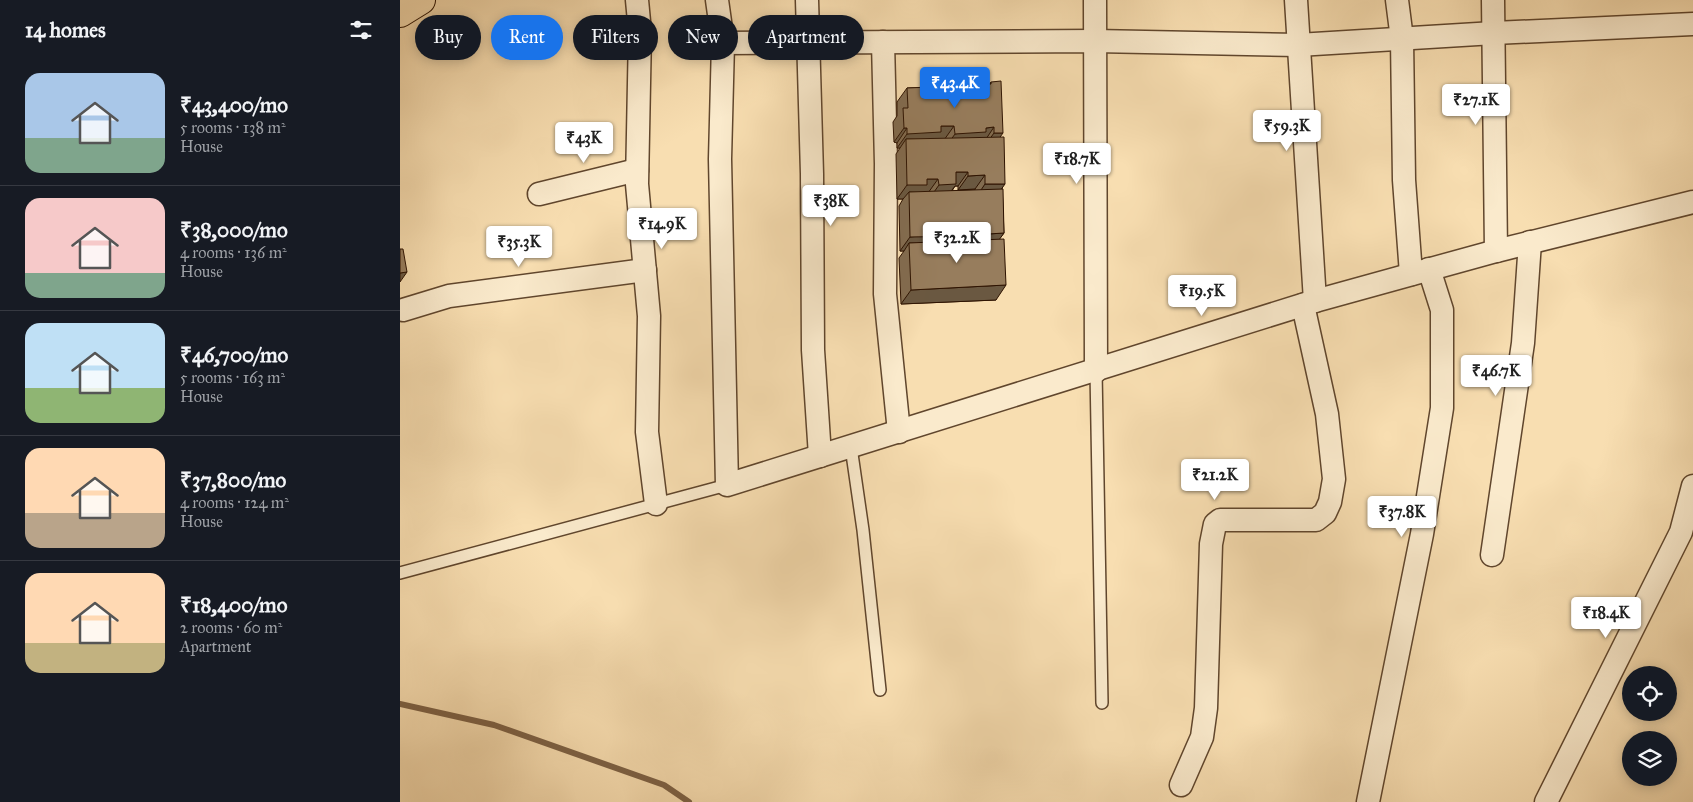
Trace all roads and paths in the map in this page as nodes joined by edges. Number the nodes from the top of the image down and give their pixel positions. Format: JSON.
{"nodes":[{"id":1,"x":421,"y":0,"type":"edge"},
{"id":2,"x":637,"y":0,"type":"edge"},
{"id":3,"x":718,"y":0,"type":"edge"},
{"id":4,"x":807,"y":0,"type":"edge"},
{"id":5,"x":1095,"y":0,"type":"edge"},
{"id":6,"x":1296,"y":0,"type":"edge"},
{"id":7,"x":1397,"y":0,"type":"edge"},
{"id":8,"x":1493,"y":0,"type":"edge"},
{"id":9,"x":400,"y":13,"type":"edge"},
{"id":10,"x":720,"y":15,"type":"edge"},
{"id":11,"x":807,"y":15,"type":"edge"},
{"id":12,"x":1693,"y":24,"type":"edge"},
{"id":13,"x":1494,"y":33,"type":"junction"},
{"id":14,"x":1402,"y":39,"type":"junction"},
{"id":15,"x":1095,"y":41,"type":"junction"},
{"id":16,"x":864,"y":42,"type":"edge"},
{"id":17,"x":883,"y":42,"type":"junction"},
{"id":18,"x":1298,"y":45,"type":"junction"},
{"id":19,"x":723,"y":60,"type":"edge"},
{"id":20,"x":809,"y":60,"type":"edge"},
{"id":21,"x":637,"y":170,"type":"junction"},
{"id":22,"x":539,"y":194,"type":"dead end"},
{"id":23,"x":1693,"y":202,"type":"edge"},
{"id":24,"x":1530,"y":242,"type":"junction"},
{"id":25,"x":1496,"y":251,"type":"junction"},
{"id":26,"x":645,"y":270,"type":"junction"},
{"id":27,"x":1420,"y":272,"type":"junction"},
{"id":28,"x":1309,"y":303,"type":"junction"},
{"id":29,"x":403,"y":310,"type":"dead end"},
{"id":30,"x":1096,"y":371,"type":"junction"},
{"id":31,"x":899,"y":432,"type":"junction"},
{"id":32,"x":851,"y":447,"type":"junction"},
{"id":33,"x":820,"y":456,"type":"junction"},
{"id":34,"x":726,"y":485,"type":"junction"},
{"id":35,"x":1693,"y":486,"type":"edge"},
{"id":36,"x":656,"y":504,"type":"junction"},
{"id":37,"x":1492,"y":555,"type":"dead end"},
{"id":38,"x":400,"y":573,"type":"edge"},
{"id":39,"x":880,"y":690,"type":"dead end"},
{"id":40,"x":1102,"y":703,"type":"dead end"},
{"id":41,"x":1181,"y":785,"type":"dead end"},
{"id":42,"x":1368,"y":802,"type":"edge"},
{"id":43,"x":1546,"y":802,"type":"edge"}],
"edges":[{"from":1,"to":9,"type":"main road"},
{"from":2,"to":21,"type":"street"},
{"from":3,"to":10,"type":"street"},
{"from":4,"to":11,"type":"street"},
{"from":5,"to":15,"type":"street"},
{"from":6,"to":18,"type":"street"},
{"from":7,"to":14,"type":"street"},
{"from":8,"to":13,"type":"street"},
{"from":12,"to":13,"type":"street"},
{"from":13,"to":14,"type":"street"},
{"from":13,"to":25,"type":"street"},
{"from":14,"to":18,"type":"street"},
{"from":14,"to":27,"type":"street"},
{"from":15,"to":17,"type":"street"},
{"from":15,"to":18,"type":"street"},
{"from":15,"to":30,"type":"street"},
{"from":16,"to":17,"type":"street"},
{"from":17,"to":31,"type":"street"},
{"from":18,"to":28,"type":"street"},
{"from":19,"to":34,"type":"street"},
{"from":20,"to":33,"type":"street"},
{"from":21,"to":22,"type":"street"},
{"from":21,"to":26,"type":"street"},
{"from":23,"to":24,"type":"street"},
{"from":24,"to":25,"type":"street"},
{"from":24,"to":37,"type":"street"},
{"from":25,"to":27,"type":"street"},
{"from":26,"to":29,"type":"street"},
{"from":26,"to":36,"type":"street"},
{"from":27,"to":28,"type":"street"},
{"from":27,"to":42,"type":"street"},
{"from":28,"to":30,"type":"street"},
{"from":28,"to":41,"type":"street"},
{"from":30,"to":31,"type":"street"},
{"from":30,"to":40,"type":"lane"},
{"from":31,"to":32,"type":"street"},
{"from":32,"to":33,"type":"street"},
{"from":32,"to":39,"type":"lane"},
{"from":33,"to":34,"type":"street"},
{"from":34,"to":36,"type":"lane"},
{"from":35,"to":43,"type":"street"},
{"from":36,"to":38,"type":"lane"}]}
